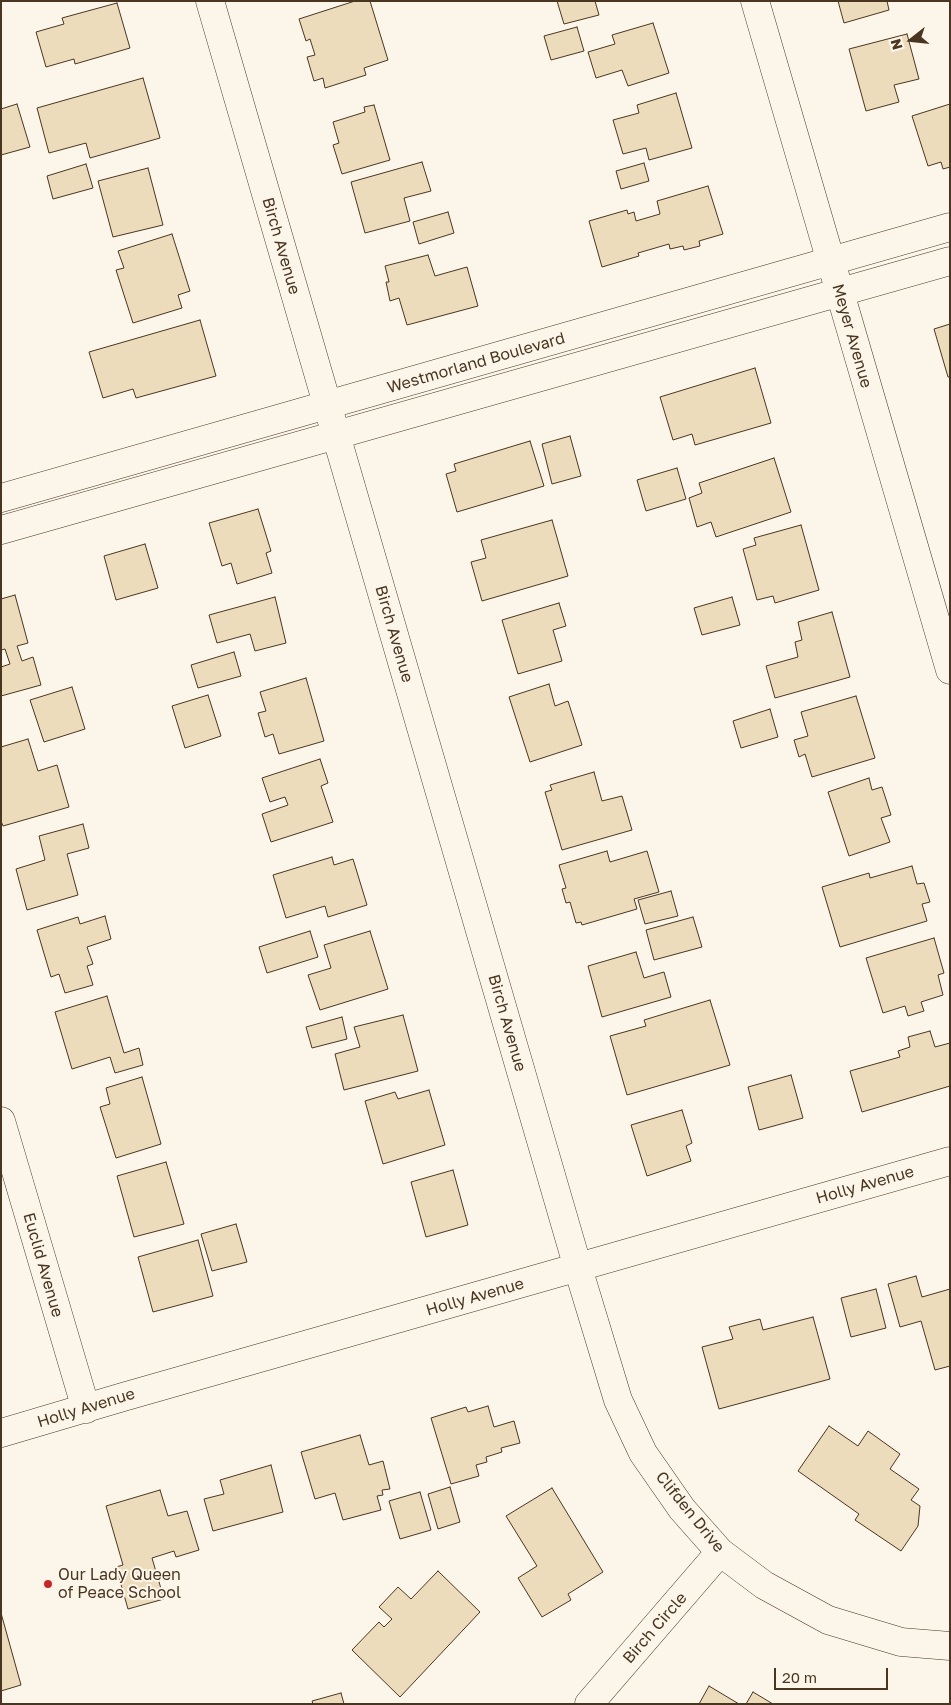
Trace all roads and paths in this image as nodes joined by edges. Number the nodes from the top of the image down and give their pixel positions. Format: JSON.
{"nodes":[{"id":1,"x":210,"y":1,"type":"edge"},
{"id":2,"x":755,"y":1,"type":"edge"},
{"id":3,"x":950,"y":227,"type":"edge"},
{"id":4,"x":831,"y":261,"type":"junction"},
{"id":5,"x":950,"y":261,"type":"edge"},
{"id":6,"x":840,"y":292,"type":"junction"},
{"id":7,"x":327,"y":405,"type":"junction"},
{"id":8,"x":336,"y":435,"type":"junction"},
{"id":9,"x":1,"y":498,"type":"edge"},
{"id":10,"x":1,"y":530,"type":"edge"},
{"id":11,"x":950,"y":670,"type":"edge"},
{"id":12,"x":1,"y":1121,"type":"edge"},
{"id":13,"x":950,"y":1161,"type":"edge"},
{"id":14,"x":578,"y":1268,"type":"junction"},
{"id":15,"x":86,"y":1409,"type":"junction"},
{"id":16,"x":1,"y":1433,"type":"edge"},
{"id":17,"x":720,"y":1552,"type":"junction"},
{"id":18,"x":950,"y":1646,"type":"edge"},
{"id":19,"x":590,"y":1704,"type":"edge"}],
"edges":[{"from":1,"to":7,"type":"street","name":"Birch Avenue"},
{"from":2,"to":4,"type":"street","name":"Meyer Avenue"},
{"from":3,"to":4,"type":"street","name":"Westmorland Boulevard"},
{"from":4,"to":6,"type":"street","name":"Meyer Avenue"},
{"from":4,"to":7,"type":"street","name":"Westmorland Boulevard"},
{"from":5,"to":6,"type":"street","name":"Westmorland Boulevard"},
{"from":6,"to":8,"type":"street","name":"Westmorland Boulevard"},
{"from":6,"to":11,"type":"street","name":"Meyer Avenue"},
{"from":7,"to":8,"type":"street","name":"Birch Avenue"},
{"from":7,"to":9,"type":"street","name":"Westmorland Boulevard"},
{"from":8,"to":10,"type":"street","name":"Westmorland Boulevard"},
{"from":8,"to":14,"type":"street","name":"Birch Avenue"},
{"from":12,"to":15,"type":"street","name":"Euclid Avenue"},
{"from":13,"to":14,"type":"street","name":"Holly Avenue"},
{"from":14,"to":15,"type":"street","name":"Holly Avenue"},
{"from":14,"to":17,"type":"street","name":"Clifden Drive"},
{"from":15,"to":16,"type":"street","name":"Holly Avenue"},
{"from":17,"to":18,"type":"street","name":"Clifden Drive"},
{"from":17,"to":19,"type":"street","name":"Birch Circle"}]}
